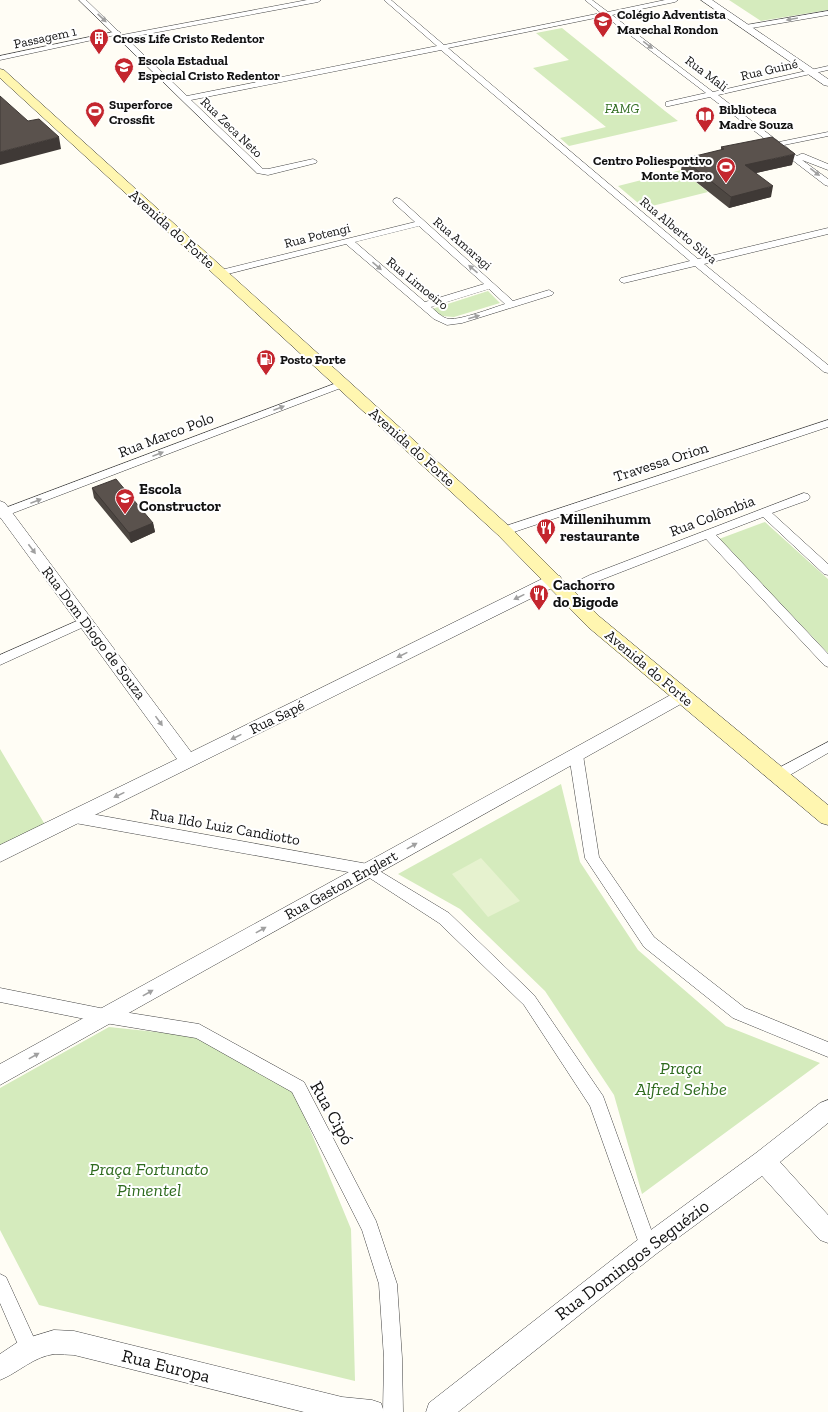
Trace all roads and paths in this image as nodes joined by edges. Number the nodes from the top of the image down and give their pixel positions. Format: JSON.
{"nodes":[{"id":1,"x":82,"y":0,"type":"edge"},
{"id":2,"x":318,"y":0,"type":"edge"},
{"id":3,"x":387,"y":0,"type":"edge"},
{"id":4,"x":588,"y":0,"type":"edge"},
{"id":5,"x":675,"y":0,"type":"edge"},
{"id":6,"x":706,"y":0,"type":"edge"},
{"id":7,"x":718,"y":0,"type":"edge"},
{"id":8,"x":727,"y":10,"type":"junction"},
{"id":9,"x":606,"y":13,"type":"junction"},
{"id":10,"x":828,"y":13,"type":"edge"},
{"id":11,"x":751,"y":26,"type":"junction"},
{"id":12,"x":120,"y":35,"type":"junction"},
{"id":13,"x":441,"y":47,"type":"junction"},
{"id":14,"x":0,"y":58,"type":"edge"},
{"id":15,"x":822,"y":71,"type":"edge"},
{"id":16,"x":0,"y":72,"type":"edge"},
{"id":17,"x":828,"y":83,"type":"edge"},
{"id":18,"x":713,"y":95,"type":"junction"},
{"id":19,"x":186,"y":99,"type":"junction"},
{"id":20,"x":670,"y":104,"type":"dead end"},
{"id":21,"x":828,"y":134,"type":"edge"},
{"id":22,"x":779,"y":144,"type":"junction"},
{"id":23,"x":790,"y":152,"type":"junction"},
{"id":24,"x":313,"y":161,"type":"dead end"},
{"id":25,"x":828,"y":167,"type":"edge"},
{"id":26,"x":828,"y":183,"type":"edge"},
{"id":27,"x":397,"y":201,"type":"dead end"},
{"id":28,"x":421,"y":223,"type":"junction"},
{"id":29,"x":828,"y":231,"type":"edge"},
{"id":30,"x":348,"y":241,"type":"junction"},
{"id":31,"x":696,"y":262,"type":"junction"},
{"id":32,"x":220,"y":273,"type":"junction"},
{"id":33,"x":624,"y":280,"type":"dead end"},
{"id":34,"x":491,"y":285,"type":"junction"},
{"id":35,"x":549,"y":293,"type":"dead end"},
{"id":36,"x":512,"y":305,"type":"junction"},
{"id":37,"x":423,"y":306,"type":"junction"},
{"id":38,"x":828,"y":370,"type":"edge"},
{"id":39,"x":342,"y":384,"type":"junction"},
{"id":40,"x":828,"y":423,"type":"edge"},
{"id":41,"x":804,"y":497,"type":"dead end"},
{"id":42,"x":2,"y":511,"type":"edge"},
{"id":43,"x":765,"y":513,"type":"junction"},
{"id":44,"x":504,"y":531,"type":"junction"},
{"id":45,"x":709,"y":535,"type":"junction"},
{"id":46,"x":828,"y":571,"type":"edge"},
{"id":47,"x":560,"y":586,"type":"junction"},
{"id":48,"x":86,"y":621,"type":"junction"},
{"id":49,"x":0,"y":660,"type":"edge"},
{"id":50,"x":828,"y":662,"type":"edge"},
{"id":51,"x":682,"y":696,"type":"junction"},
{"id":52,"x":828,"y":747,"type":"edge"},
{"id":53,"x":576,"y":755,"type":"junction"},
{"id":54,"x":188,"y":761,"type":"junction"},
{"id":55,"x":778,"y":775,"type":"junction"},
{"id":56,"x":75,"y":817,"type":"junction"},
{"id":57,"x":828,"y":817,"type":"edge"},
{"id":58,"x":0,"y":854,"type":"edge"},
{"id":59,"x":368,"y":870,"type":"junction"},
{"id":60,"x":0,"y":995,"type":"edge"},
{"id":61,"x":105,"y":1016,"type":"junction"},
{"id":62,"x":828,"y":1050,"type":"edge"},
{"id":63,"x":0,"y":1075,"type":"edge"},
{"id":64,"x":828,"y":1110,"type":"edge"},
{"id":65,"x":764,"y":1161,"type":"junction"},
{"id":66,"x":828,"y":1232,"type":"edge"},
{"id":67,"x":648,"y":1246,"type":"junction"},
{"id":68,"x":0,"y":1283,"type":"edge"},
{"id":69,"x":30,"y":1349,"type":"junction"},
{"id":70,"x":0,"y":1368,"type":"edge"},
{"id":71,"x":372,"y":1412,"type":"edge"},
{"id":72,"x":393,"y":1412,"type":"edge"},
{"id":73,"x":438,"y":1412,"type":"edge"}],
"edges":[{"from":1,"to":12,"type":"street","name":"Rua Zeca Neto","one_way":true},
{"from":2,"to":12,"type":"street"},
{"from":3,"to":13,"type":"street","name":"Rua Alberto Silva"},
{"from":4,"to":9,"type":"street","name":"Rua Mali"},
{"from":5,"to":9,"type":"street"},
{"from":6,"to":8,"type":"street"},
{"from":7,"to":8,"type":"street"},
{"from":8,"to":11,"type":"street"},
{"from":9,"to":13,"type":"street"},
{"from":9,"to":18,"type":"street","name":"Rua Mali","one_way":true},
{"from":10,"to":11,"type":"street","one_way":true},
{"from":11,"to":15,"type":"street"},
{"from":12,"to":14,"type":"street","name":"Passagem 1"},
{"from":12,"to":19,"type":"street","name":"Rua Zeca Neto"},
{"from":13,"to":19,"type":"street"},
{"from":13,"to":31,"type":"street","name":"Rua Alberto Silva"},
{"from":15,"to":17,"type":"street"},
{"from":15,"to":18,"type":"street","name":"Rua Guiné"},
{"from":16,"to":32,"type":"main road","name":"Avenida do Forte"},
{"from":18,"to":20,"type":"street","name":"Rua Guiné"},
{"from":18,"to":22,"type":"street","name":"Rua Mali"},
{"from":19,"to":24,"type":"street","name":"Rua Zeca Neto"},
{"from":21,"to":22,"type":"street"},
{"from":22,"to":23,"type":"street","name":"Rua Mali"},
{"from":23,"to":25,"type":"street"},
{"from":23,"to":26,"type":"street","name":"Rua Mali","one_way":true},
{"from":27,"to":28,"type":"street","name":"Rua Amaragi"},
{"from":28,"to":30,"type":"street","name":"Rua Potengi"},
{"from":34,"to":28,"type":"street","name":"Rua Amaragi","one_way":true},
{"from":29,"to":31,"type":"street"},
{"from":30,"to":32,"type":"street","name":"Rua Potengi"},
{"from":30,"to":37,"type":"street","name":"Rua Limoeiro","one_way":true},
{"from":31,"to":33,"type":"street"},
{"from":31,"to":38,"type":"street","name":"Rua Alberto Silva"},
{"from":32,"to":39,"type":"main road","name":"Avenida do Forte"},
{"from":34,"to":36,"type":"street","name":"Rua Amaragi"},
{"from":34,"to":37,"type":"street"},
{"from":35,"to":36,"type":"street","name":"Rua Limoeiro"},
{"from":37,"to":36,"type":"street","name":"Rua Limoeiro","one_way":true},
{"from":42,"to":39,"type":"street","name":"Rua Marco Polo","one_way":true},
{"from":39,"to":44,"type":"main road","name":"Avenida do Forte"},
{"from":40,"to":44,"type":"street","name":"Travessa Orion"},
{"from":41,"to":43,"type":"street","name":"Rua Colômbia"},
{"from":42,"to":48,"type":"street","name":"Rua Dom Diogo de Souza","one_way":true},
{"from":43,"to":45,"type":"street","name":"Rua Colômbia"},
{"from":43,"to":46,"type":"street"},
{"from":44,"to":47,"type":"main road","name":"Avenida do Forte"},
{"from":45,"to":47,"type":"street","name":"Rua Colômbia"},
{"from":45,"to":50,"type":"street"},
{"from":47,"to":51,"type":"main road","name":"Avenida do Forte"},
{"from":47,"to":54,"type":"street","name":"Rua Sapé","one_way":true},
{"from":48,"to":49,"type":"street"},
{"from":48,"to":54,"type":"street","name":"Rua Dom Diogo de Souza","one_way":true},
{"from":51,"to":53,"type":"street","name":"Rua Gaston Englert"},
{"from":51,"to":55,"type":"main road","name":"Avenida do Forte"},
{"from":52,"to":55,"type":"street"},
{"from":59,"to":53,"type":"street","name":"Rua Gaston Englert","one_way":true},
{"from":53,"to":62,"type":"street"},
{"from":54,"to":56,"type":"street","name":"Rua Sapé","one_way":true},
{"from":55,"to":57,"type":"main road","name":"Avenida do Forte"},
{"from":56,"to":58,"type":"street","name":"Rua Sapé"},
{"from":56,"to":59,"type":"street","name":"Rua Ildo Luiz Candiotto"},
{"from":61,"to":59,"type":"street","name":"Rua Gaston Englert","one_way":true},
{"from":59,"to":67,"type":"street"},
{"from":60,"to":61,"type":"street","name":"Rua Cipó"},
{"from":63,"to":61,"type":"street","name":"Rua Gaston Englert","one_way":true},
{"from":61,"to":72,"type":"street","name":"Rua Cipó"},
{"from":64,"to":65,"type":"street","name":"Rua Domingos Seguézio"},
{"from":65,"to":66,"type":"street"},
{"from":65,"to":67,"type":"street","name":"Rua Domingos Seguézio"},
{"from":67,"to":73,"type":"street","name":"Rua Domingos Seguézio"},
{"from":68,"to":69,"type":"street"},
{"from":69,"to":70,"type":"street","name":"Rua Europa"},
{"from":69,"to":71,"type":"street","name":"Rua Europa"}]}
